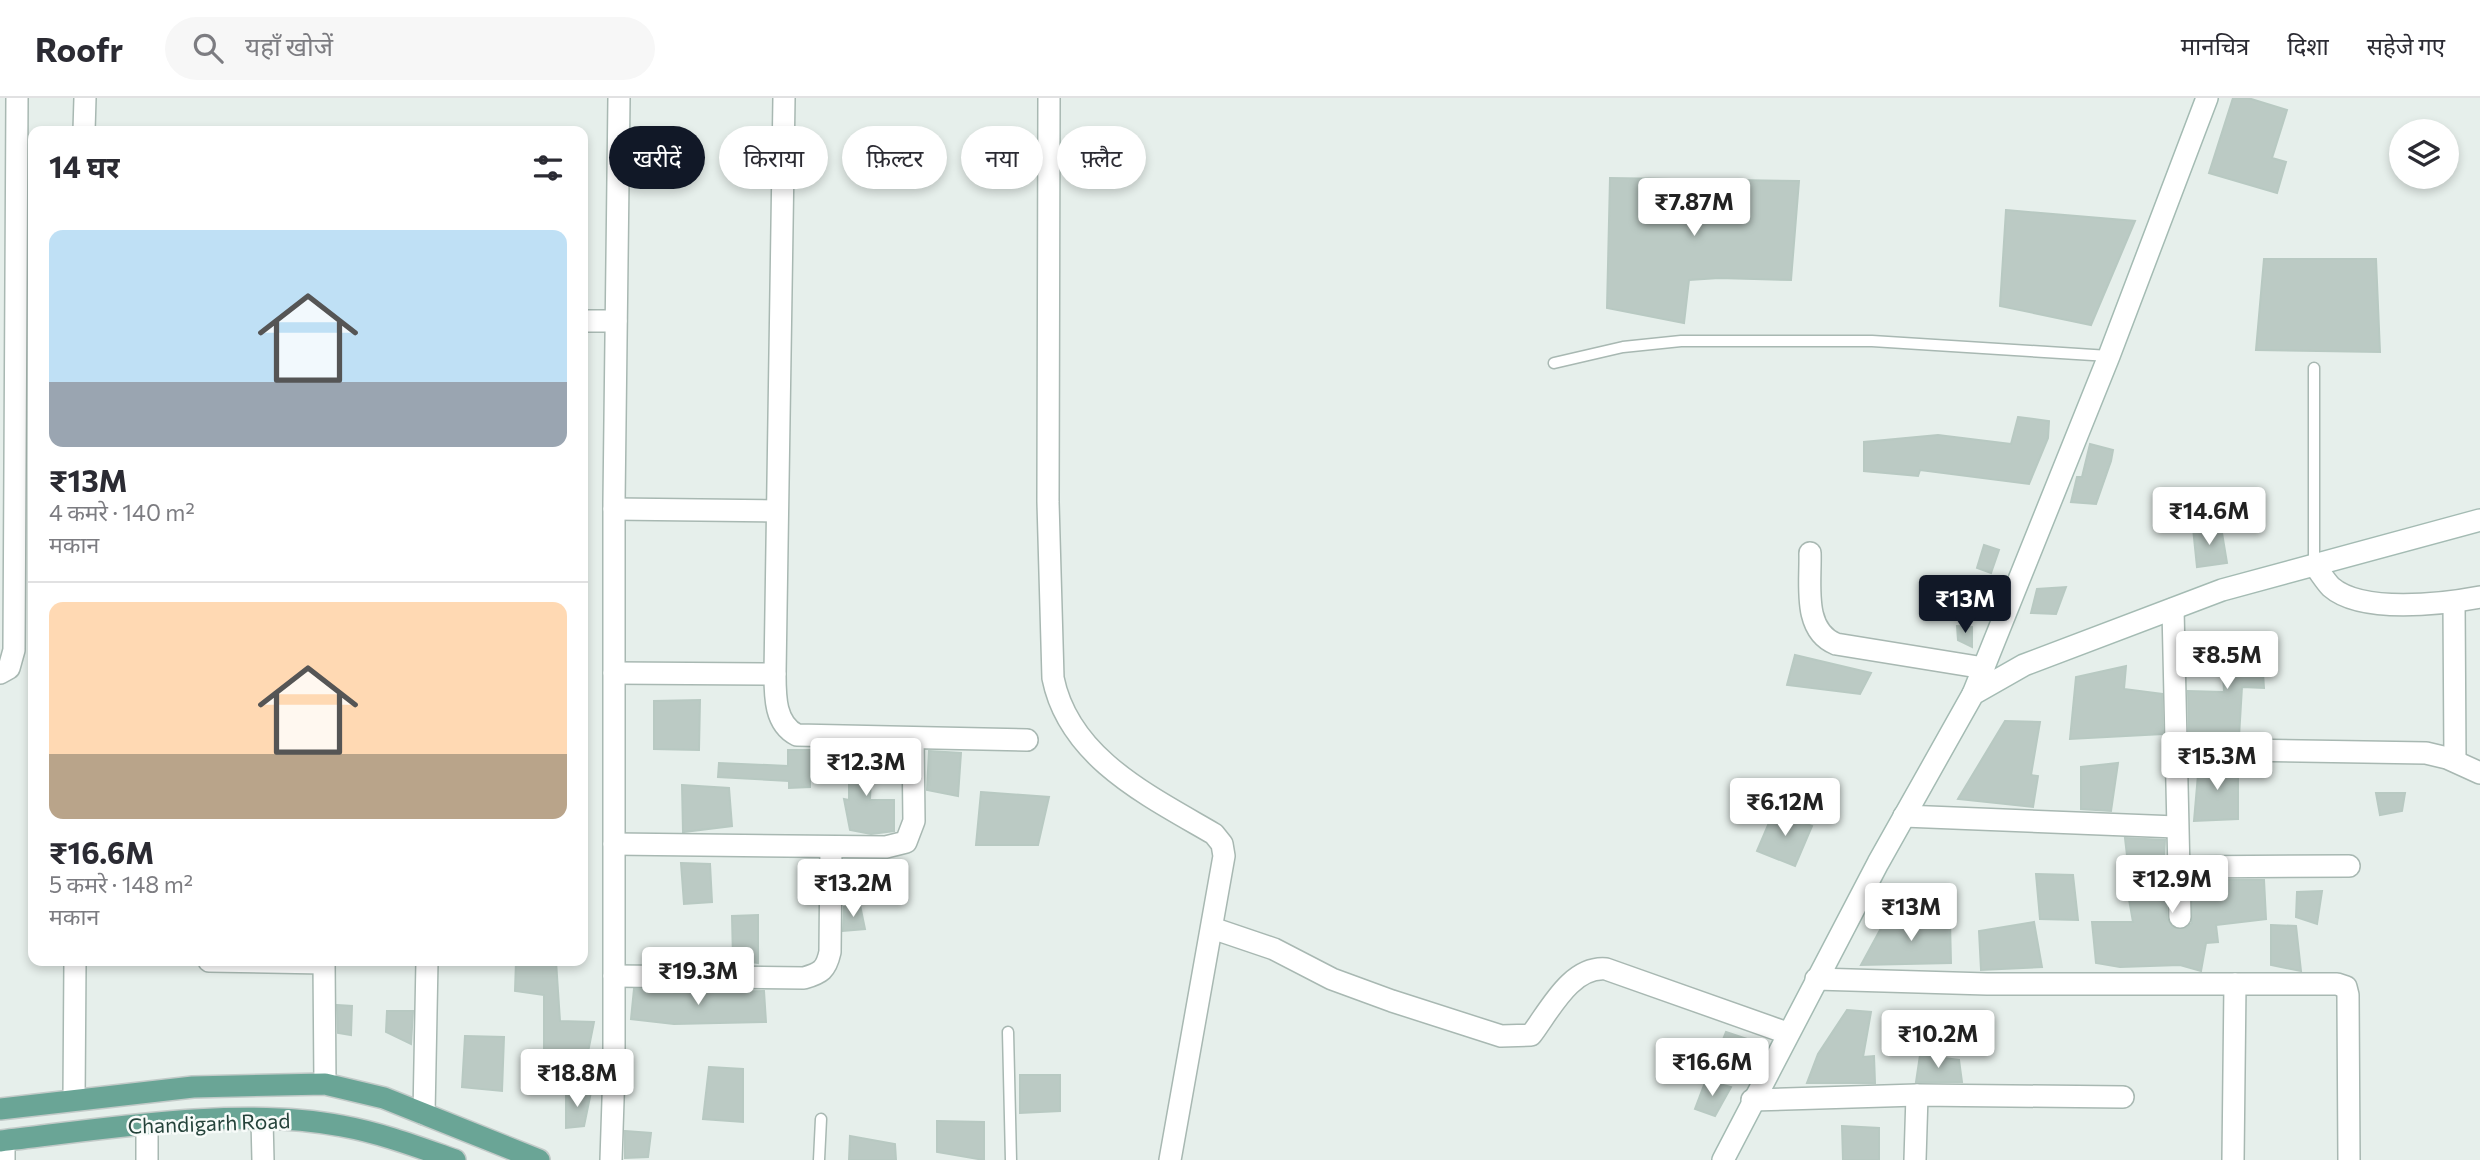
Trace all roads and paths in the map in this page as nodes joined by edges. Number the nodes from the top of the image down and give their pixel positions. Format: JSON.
{"nodes":[{"id":1,"x":17,"y":98,"type":"edge"},
{"id":2,"x":85,"y":98,"type":"edge"},
{"id":3,"x":619,"y":98,"type":"edge"},
{"id":4,"x":784,"y":98,"type":"edge"},
{"id":5,"x":1049,"y":98,"type":"edge"},
{"id":6,"x":2207,"y":98,"type":"edge"},
{"id":7,"x":84,"y":126,"type":"edge"},
{"id":8,"x":588,"y":321,"type":"edge"},
{"id":9,"x":616,"y":321,"type":"junction"},
{"id":10,"x":2109,"y":356,"type":"junction"},
{"id":11,"x":1554,"y":363,"type":"dead end"},
{"id":12,"x":2314,"y":368,"type":"dead end"},
{"id":13,"x":614,"y":509,"type":"junction"},
{"id":14,"x":7,"y":510,"type":"edge"},
{"id":15,"x":777,"y":511,"type":"junction"},
{"id":16,"x":2480,"y":520,"type":"edge"},
{"id":17,"x":1810,"y":553,"type":"dead end"},
{"id":18,"x":2314,"y":565,"type":"junction"},
{"id":19,"x":2480,"y":597,"type":"edge"},
{"id":20,"x":2454,"y":602,"type":"junction"},
{"id":21,"x":2173,"y":609,"type":"junction"},
{"id":22,"x":1984,"y":668,"type":"junction"},
{"id":23,"x":0,"y":673,"type":"edge"},
{"id":24,"x":614,"y":674,"type":"junction"},
{"id":25,"x":775,"y":674,"type":"junction"},
{"id":26,"x":1973,"y":694,"type":"junction"},
{"id":27,"x":913,"y":738,"type":"junction"},
{"id":28,"x":1027,"y":740,"type":"dead end"},
{"id":29,"x":2175,"y":749,"type":"junction"},
{"id":30,"x":2455,"y":761,"type":"junction"},
{"id":31,"x":2480,"y":773,"type":"edge"},
{"id":32,"x":1904,"y":816,"type":"junction"},
{"id":33,"x":2176,"y":827,"type":"junction"},
{"id":34,"x":614,"y":844,"type":"junction"},
{"id":35,"x":831,"y":847,"type":"junction"},
{"id":36,"x":2349,"y":866,"type":"dead end"},
{"id":37,"x":2178,"y":867,"type":"junction"},
{"id":38,"x":2180,"y":917,"type":"dead end"},
{"id":39,"x":1212,"y":928,"type":"junction"},
{"id":40,"x":75,"y":966,"type":"edge"},
{"id":41,"x":324,"y":966,"type":"edge"},
{"id":42,"x":427,"y":966,"type":"edge"},
{"id":43,"x":614,"y":976,"type":"junction"},
{"id":44,"x":1816,"y":979,"type":"junction"},
{"id":45,"x":2235,"y":984,"type":"junction"},
{"id":46,"x":1008,"y":1032,"type":"dead end"},
{"id":47,"x":1787,"y":1033,"type":"junction"},
{"id":48,"x":325,"y":1084,"type":"junction"},
{"id":49,"x":1917,"y":1095,"type":"junction"},
{"id":50,"x":2123,"y":1097,"type":"dead end"},
{"id":51,"x":74,"y":1100,"type":"junction"},
{"id":52,"x":1752,"y":1100,"type":"junction"},
{"id":53,"x":0,"y":1109,"type":"edge"},
{"id":54,"x":424,"y":1114,"type":"junction"},
{"id":55,"x":821,"y":1119,"type":"dead end"},
{"id":56,"x":262,"y":1120,"type":"junction"},
{"id":57,"x":147,"y":1125,"type":"junction"},
{"id":58,"x":3,"y":1147,"type":"edge"},
{"id":59,"x":147,"y":1160,"type":"edge"},
{"id":60,"x":263,"y":1160,"type":"edge"},
{"id":61,"x":455,"y":1160,"type":"edge"},
{"id":62,"x":539,"y":1160,"type":"edge"},
{"id":63,"x":611,"y":1160,"type":"edge"},
{"id":64,"x":819,"y":1160,"type":"edge"},
{"id":65,"x":1011,"y":1160,"type":"edge"},
{"id":66,"x":1170,"y":1160,"type":"edge"},
{"id":67,"x":1723,"y":1160,"type":"edge"},
{"id":68,"x":1915,"y":1160,"type":"edge"},
{"id":69,"x":2233,"y":1160,"type":"edge"},
{"id":70,"x":2349,"y":1160,"type":"edge"}],
"edges":[{"from":1,"to":14,"type":"street"},
{"from":2,"to":7,"type":"street"},
{"from":3,"to":9,"type":"street"},
{"from":4,"to":15,"type":"street"},
{"from":5,"to":39,"type":"street"},
{"from":6,"to":10,"type":"street"},
{"from":8,"to":9,"type":"street"},
{"from":9,"to":13,"type":"street"},
{"from":10,"to":11,"type":"lane"},
{"from":10,"to":22,"type":"street"},
{"from":12,"to":18,"type":"lane"},
{"from":13,"to":15,"type":"street"},
{"from":13,"to":24,"type":"street"},
{"from":14,"to":23,"type":"street"},
{"from":15,"to":25,"type":"street"},
{"from":16,"to":18,"type":"street"},
{"from":17,"to":22,"type":"street"},
{"from":18,"to":20,"type":"street"},
{"from":18,"to":21,"type":"street"},
{"from":19,"to":20,"type":"street"},
{"from":20,"to":30,"type":"street"},
{"from":21,"to":26,"type":"street"},
{"from":21,"to":29,"type":"street"},
{"from":22,"to":26,"type":"street"},
{"from":24,"to":25,"type":"street"},
{"from":24,"to":34,"type":"street"},
{"from":25,"to":27,"type":"street"},
{"from":26,"to":32,"type":"street"},
{"from":27,"to":28,"type":"street"},
{"from":27,"to":35,"type":"street"},
{"from":29,"to":30,"type":"street"},
{"from":29,"to":33,"type":"street"},
{"from":30,"to":31,"type":"street"},
{"from":32,"to":33,"type":"street"},
{"from":32,"to":44,"type":"street"},
{"from":33,"to":37,"type":"street"},
{"from":34,"to":35,"type":"street"},
{"from":34,"to":43,"type":"street"},
{"from":35,"to":43,"type":"street"},
{"from":36,"to":37,"type":"street"},
{"from":37,"to":38,"type":"street"},
{"from":39,"to":47,"type":"street"},
{"from":39,"to":66,"type":"street"},
{"from":40,"to":51,"type":"street"},
{"from":41,"to":48,"type":"street"},
{"from":42,"to":54,"type":"street"},
{"from":43,"to":63,"type":"street"},
{"from":44,"to":45,"type":"street"},
{"from":44,"to":47,"type":"street"},
{"from":45,"to":69,"type":"street"},
{"from":45,"to":70,"type":"street"},
{"from":46,"to":65,"type":"lane"},
{"from":47,"to":52,"type":"street"},
{"from":48,"to":51,"type":"main road"},
{"from":48,"to":54,"type":"main road"},
{"from":49,"to":50,"type":"street"},
{"from":49,"to":52,"type":"street"},
{"from":49,"to":68,"type":"street"},
{"from":51,"to":53,"type":"main road"},
{"from":52,"to":67,"type":"street"},
{"from":54,"to":62,"type":"main road"},
{"from":55,"to":64,"type":"lane"},
{"from":56,"to":57,"type":"main road","name":"Chandigarh Road"},
{"from":56,"to":60,"type":"street"},
{"from":56,"to":61,"type":"main road","name":"Chandigarh Road"},
{"from":57,"to":58,"type":"main road","name":"Chandigarh Road"},
{"from":57,"to":59,"type":"street"}]}
